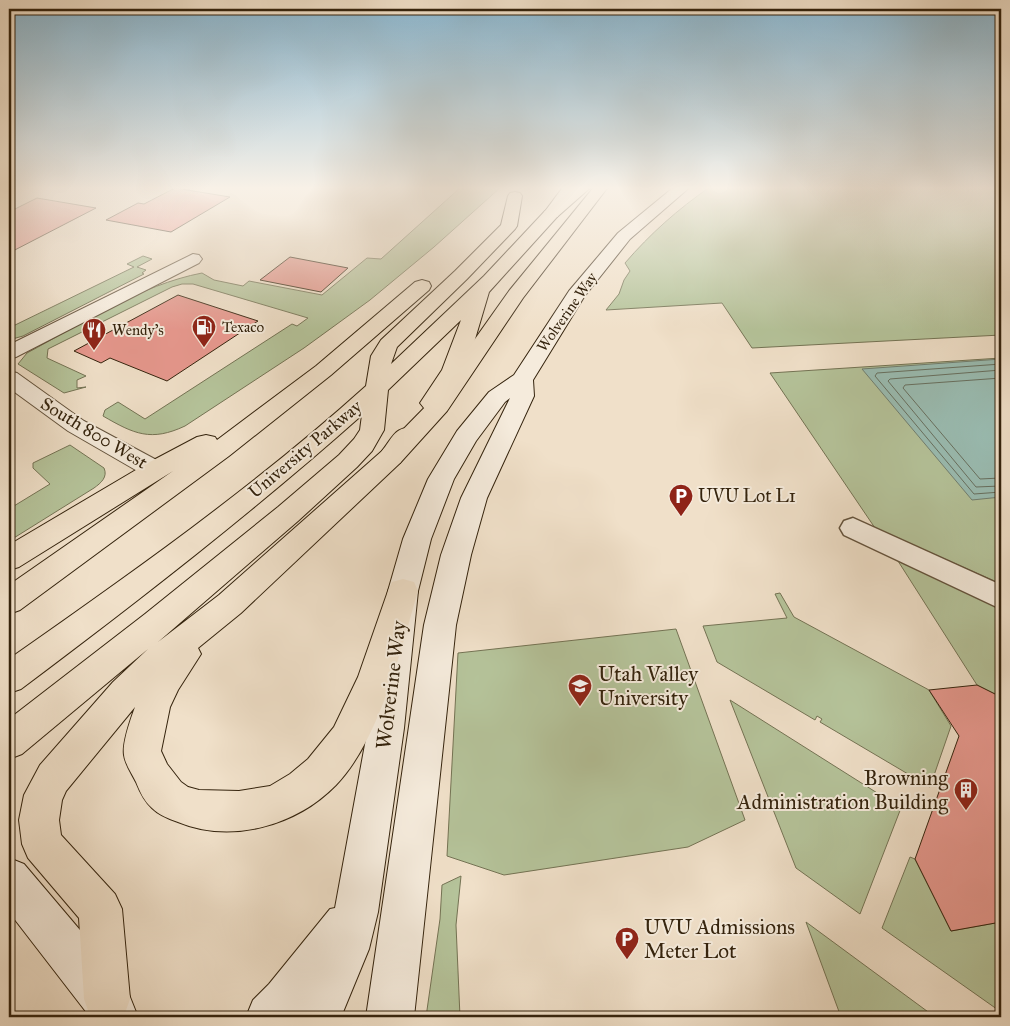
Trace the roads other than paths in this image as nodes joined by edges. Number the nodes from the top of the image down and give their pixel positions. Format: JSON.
{"nodes":[{"id":1,"x":477,"y":235,"type":"edge"},
{"id":2,"x":501,"y":235,"type":"edge"},
{"id":3,"x":532,"y":235,"type":"edge"},
{"id":4,"x":563,"y":235,"type":"edge"},
{"id":5,"x":625,"y":235,"type":"edge"},
{"id":6,"x":193,"y":259,"type":"dead end"},
{"id":7,"x":480,"y":292,"type":"junction"},
{"id":8,"x":9,"y":353,"type":"edge"},
{"id":9,"x":9,"y":378,"type":"edge"},
{"id":10,"x":522,"y":380,"type":"junction"},
{"id":11,"x":377,"y":389,"type":"junction"},
{"id":12,"x":280,"y":403,"type":"junction"},
{"id":13,"x":391,"y":457,"type":"junction"},
{"id":14,"x":155,"y":470,"type":"junction"},
{"id":15,"x":853,"y":528,"type":"dead end"},
{"id":16,"x":9,"y":559,"type":"edge"},
{"id":17,"x":403,"y":591,"type":"junction"},
{"id":18,"x":1001,"y":598,"type":"edge"},
{"id":19,"x":9,"y":601,"type":"edge"},
{"id":20,"x":230,"y":604,"type":"junction"},
{"id":21,"x":9,"y":678,"type":"edge"},
{"id":22,"x":9,"y":741,"type":"edge"},
{"id":23,"x":9,"y":879,"type":"edge"},
{"id":24,"x":356,"y":912,"type":"junction"},
{"id":25,"x":111,"y":1008,"type":"edge"},
{"id":26,"x":270,"y":1017,"type":"edge"},
{"id":27,"x":316,"y":1017,"type":"edge"},
{"id":28,"x":390,"y":1017,"type":"edge"}],
"edges":[{"from":1,"to":12,"type":"main road"},
{"from":2,"to":11,"type":"main road"},
{"from":3,"to":7,"type":"main road","name":"University Parkway"},
{"from":4,"to":13,"type":"main road"},
{"from":5,"to":10,"type":"main road","name":"Wolverine Way"},
{"from":6,"to":8,"type":"main road"},
{"from":7,"to":11,"type":"main road","name":"University Parkway"},
{"from":7,"to":13,"type":"main road"},
{"from":9,"to":14,"type":"main road","name":"South 800 West"},
{"from":10,"to":17,"type":"main road","name":"Wolverine Way"},
{"from":10,"to":28,"type":"main road","name":"Wolverine Way"},
{"from":11,"to":21,"type":"main road","name":"University Parkway"},
{"from":11,"to":22,"type":"main road"},
{"from":12,"to":14,"type":"main road"},
{"from":12,"to":19,"type":"main road"},
{"from":13,"to":20,"type":"main road"},
{"from":14,"to":16,"type":"main road"},
{"from":15,"to":18,"type":"street"},
{"from":17,"to":20,"type":"main road"},
{"from":17,"to":24,"type":"main road","name":"Wolverine Way"},
{"from":20,"to":25,"type":"main road"},
{"from":23,"to":25,"type":"main road"},
{"from":24,"to":26,"type":"main road"},
{"from":24,"to":27,"type":"main road","name":"Wolverine Way"}]}
